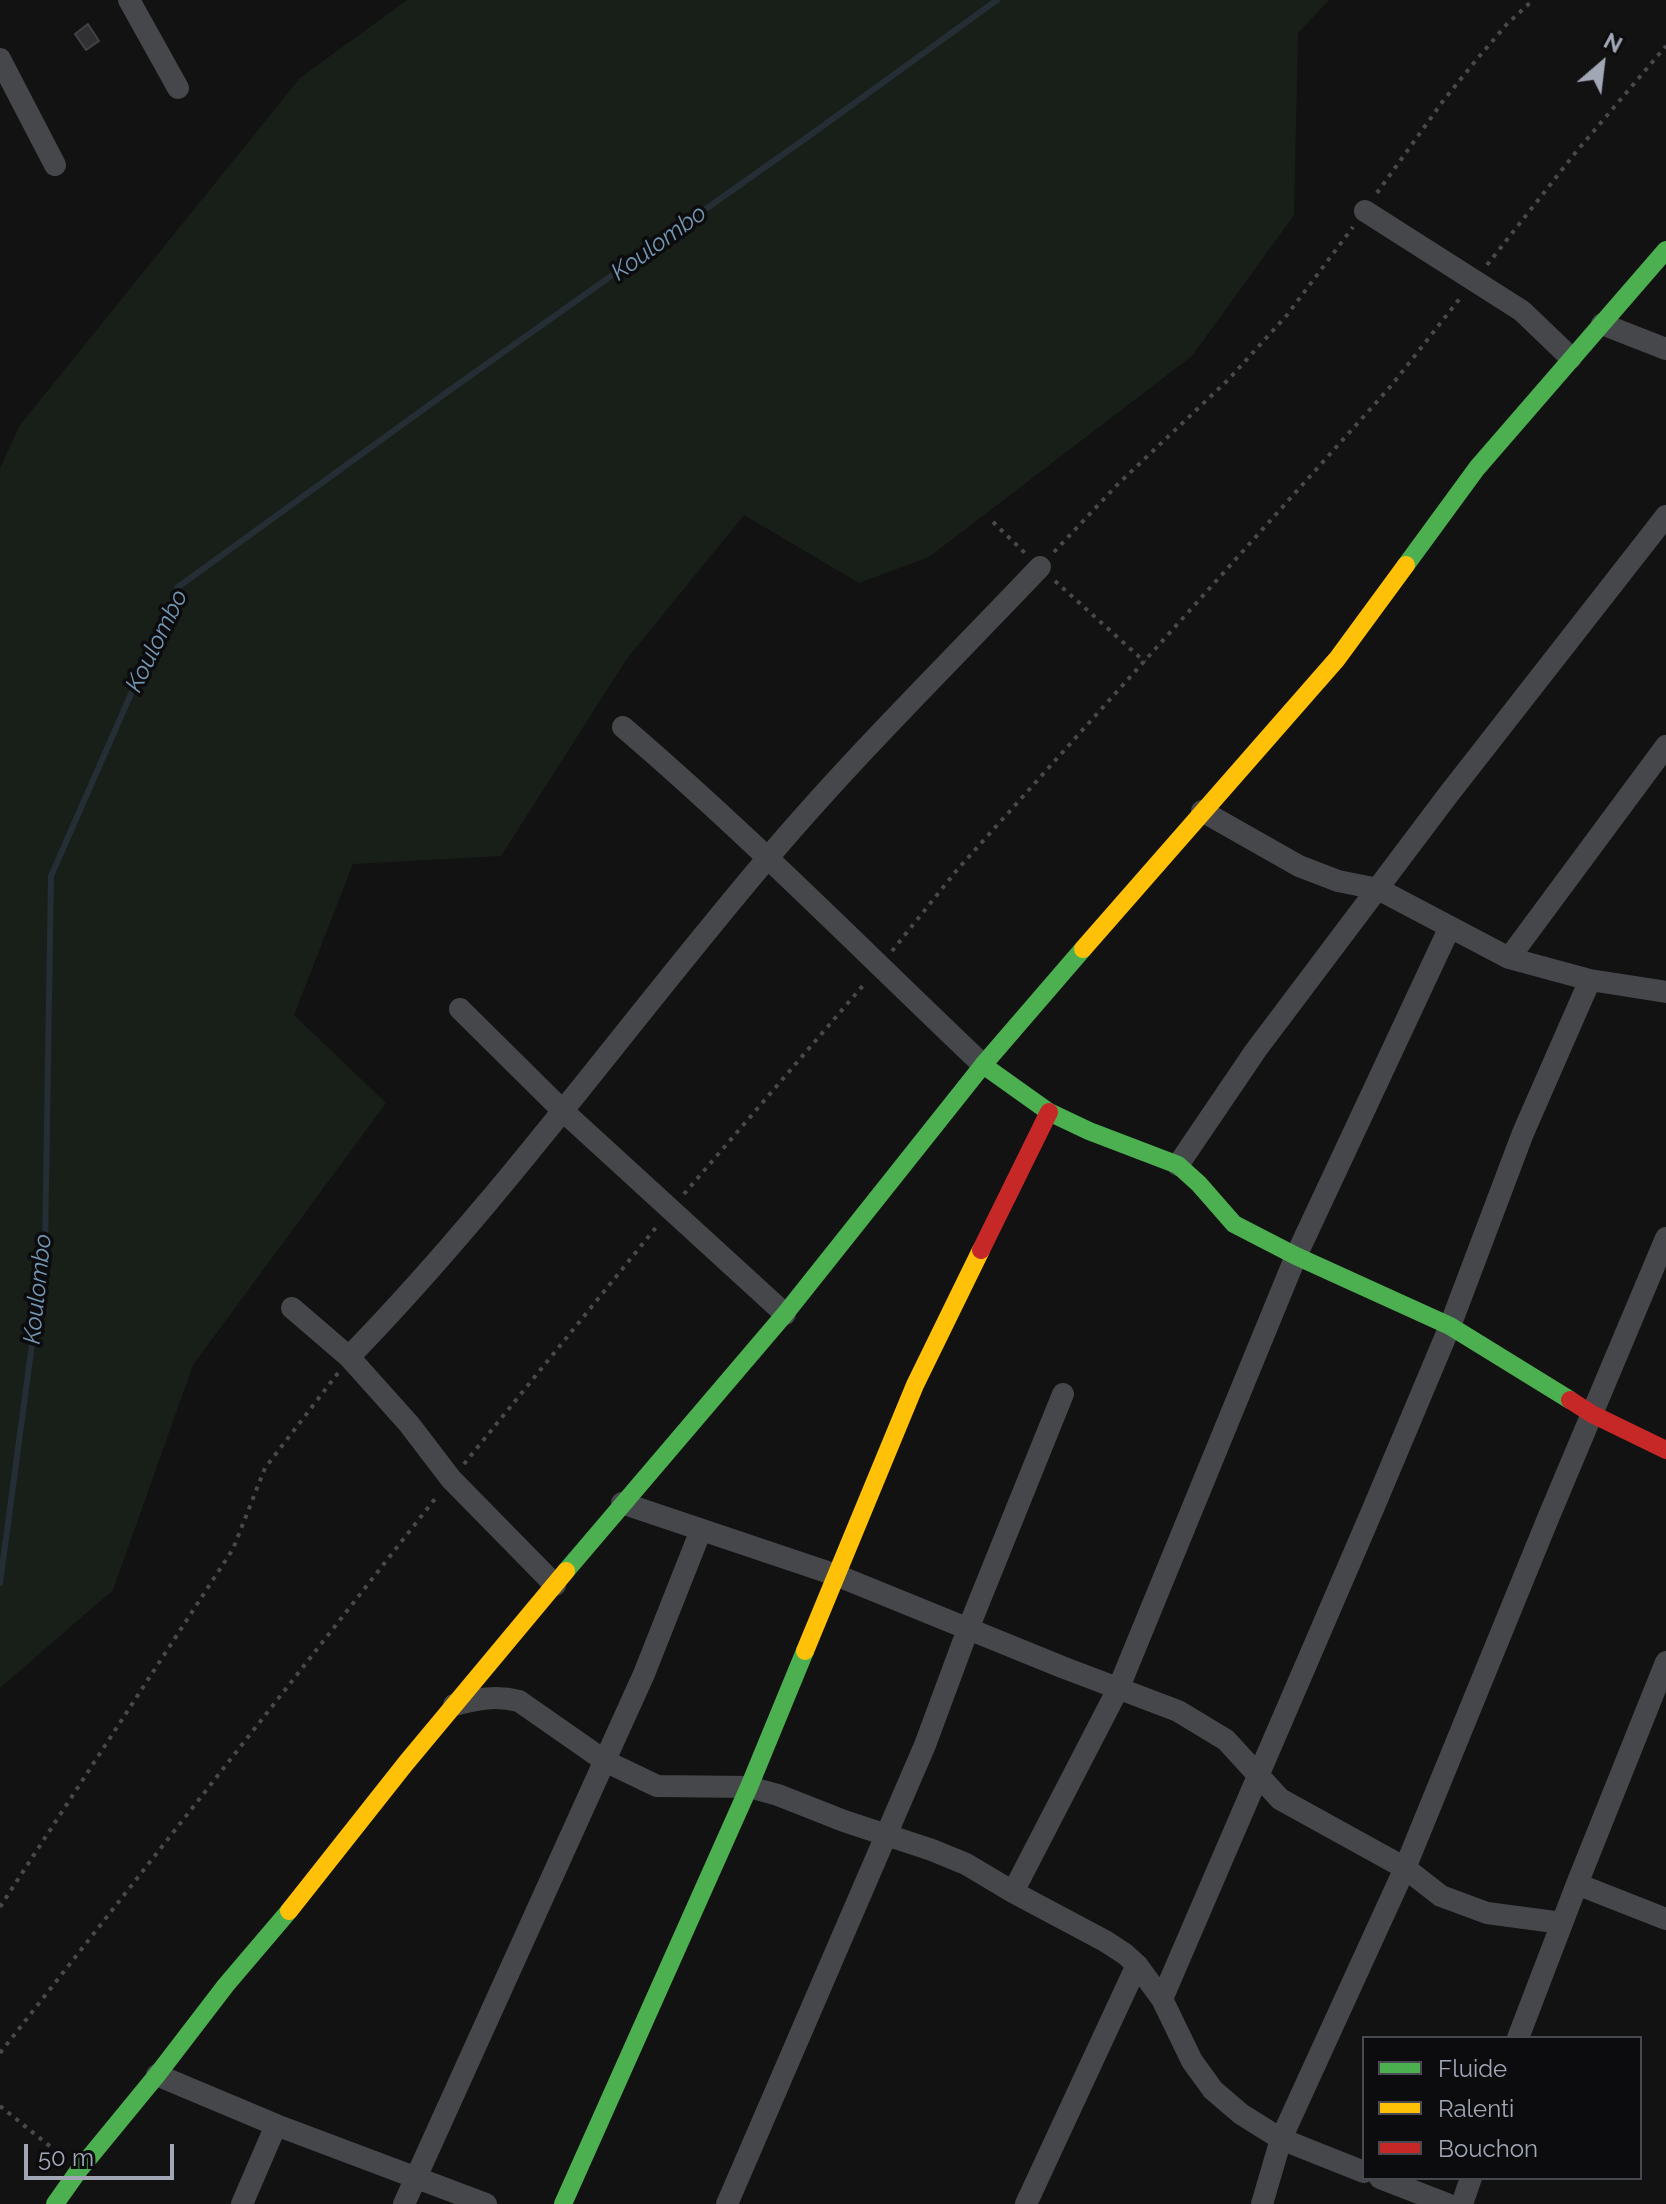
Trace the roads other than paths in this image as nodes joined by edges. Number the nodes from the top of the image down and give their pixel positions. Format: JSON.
{"nodes":[{"id":1,"x":129,"y":0,"type":"edge"},
{"id":2,"x":0,"y":59,"type":"edge"},
{"id":3,"x":178,"y":88,"type":"dead end"},
{"id":4,"x":55,"y":165,"type":"dead end"},
{"id":5,"x":1365,"y":211,"type":"road end"},
{"id":6,"x":1666,"y":250,"type":"edge"},
{"id":7,"x":1602,"y":324,"type":"junction"},
{"id":8,"x":1666,"y":349,"type":"edge"},
{"id":9,"x":1571,"y":358,"type":"junction"},
{"id":10,"x":1666,"y":516,"type":"edge"},
{"id":11,"x":1040,"y":567,"type":"road end"},
{"id":12,"x":623,"y":727,"type":"dead end"},
{"id":13,"x":1666,"y":746,"type":"edge"},
{"id":14,"x":1202,"y":811,"type":"junction"},
{"id":15,"x":768,"y":857,"type":"junction"},
{"id":16,"x":1378,"y":889,"type":"junction"},
{"id":17,"x":1449,"y":929,"type":"junction"},
{"id":18,"x":1509,"y":958,"type":"junction"},
{"id":19,"x":1590,"y":980,"type":"junction"},
{"id":20,"x":1666,"y":992,"type":"edge"},
{"id":21,"x":460,"y":1009,"type":"dead end"},
{"id":22,"x":983,"y":1065,"type":"junction"},
{"id":23,"x":563,"y":1111,"type":"junction"},
{"id":24,"x":1049,"y":1112,"type":"junction"},
{"id":25,"x":1178,"y":1165,"type":"junction"},
{"id":26,"x":1666,"y":1238,"type":"edge"},
{"id":27,"x":1296,"y":1256,"type":"junction"},
{"id":28,"x":292,"y":1308,"type":"dead end"},
{"id":29,"x":785,"y":1314,"type":"junction"},
{"id":30,"x":1450,"y":1326,"type":"junction"},
{"id":31,"x":349,"y":1357,"type":"junction"},
{"id":32,"x":1063,"y":1394,"type":"dead end"},
{"id":33,"x":1592,"y":1414,"type":"junction"},
{"id":34,"x":1666,"y":1450,"type":"edge"},
{"id":35,"x":622,"y":1503,"type":"junction"},
{"id":36,"x":701,"y":1530,"type":"junction"},
{"id":37,"x":836,"y":1575,"type":"junction"},
{"id":38,"x":555,"y":1585,"type":"junction"},
{"id":39,"x":968,"y":1629,"type":"junction"},
{"id":40,"x":1666,"y":1662,"type":"edge"},
{"id":41,"x":1119,"y":1687,"type":"junction"},
{"id":42,"x":454,"y":1705,"type":"junction"},
{"id":43,"x":605,"y":1761,"type":"junction"},
{"id":44,"x":1259,"y":1776,"type":"junction"},
{"id":45,"x":749,"y":1787,"type":"junction"},
{"id":46,"x":886,"y":1835,"type":"junction"},
{"id":47,"x":1405,"y":1868,"type":"junction"},
{"id":48,"x":1577,"y":1884,"type":"junction"},
{"id":49,"x":1013,"y":1892,"type":"junction"},
{"id":50,"x":1666,"y":1919,"type":"edge"},
{"id":51,"x":1562,"y":1923,"type":"junction"},
{"id":52,"x":1137,"y":1965,"type":"junction"},
{"id":53,"x":1162,"y":1999,"type":"junction"},
{"id":54,"x":1519,"y":2036,"type":"edge"},
{"id":55,"x":157,"y":2075,"type":"junction"},
{"id":56,"x":276,"y":2125,"type":"junction"},
{"id":57,"x":1281,"y":2139,"type":"junction"},
{"id":58,"x":1362,"y":2171,"type":"edge"},
{"id":59,"x":416,"y":2177,"type":"junction"},
{"id":60,"x":1385,"y":2180,"type":"edge"},
{"id":61,"x":1470,"y":2180,"type":"edge"},
{"id":62,"x":55,"y":2204,"type":"edge"},
{"id":63,"x":242,"y":2204,"type":"edge"},
{"id":64,"x":404,"y":2204,"type":"edge"},
{"id":65,"x":486,"y":2204,"type":"edge"},
{"id":66,"x":563,"y":2204,"type":"edge"},
{"id":67,"x":727,"y":2204,"type":"edge"},
{"id":68,"x":1026,"y":2204,"type":"edge"},
{"id":69,"x":1262,"y":2204,"type":"edge"},
{"id":70,"x":1447,"y":2204,"type":"edge"},
{"id":71,"x":1462,"y":2204,"type":"edge"}],
"edges":[{"from":1,"to":3,"type":"street"},
{"from":2,"to":4,"type":"street"},
{"from":5,"to":9,"type":"street"},
{"from":6,"to":7,"type":"street"},
{"from":7,"to":8,"type":"street"},
{"from":7,"to":9,"type":"street"},
{"from":9,"to":14,"type":"street"},
{"from":10,"to":16,"type":"street"},
{"from":11,"to":15,"type":"street"},
{"from":12,"to":15,"type":"street"},
{"from":13,"to":18,"type":"street"},
{"from":14,"to":16,"type":"street"},
{"from":14,"to":22,"type":"street"},
{"from":15,"to":22,"type":"street"},
{"from":15,"to":23,"type":"street"},
{"from":16,"to":17,"type":"street"},
{"from":16,"to":25,"type":"street"},
{"from":17,"to":18,"type":"street"},
{"from":17,"to":27,"type":"street"},
{"from":18,"to":19,"type":"street"},
{"from":19,"to":20,"type":"street"},
{"from":19,"to":30,"type":"street"},
{"from":21,"to":23,"type":"street"},
{"from":22,"to":24,"type":"street"},
{"from":22,"to":29,"type":"street"},
{"from":23,"to":29,"type":"street"},
{"from":23,"to":31,"type":"street"},
{"from":24,"to":25,"type":"street"},
{"from":24,"to":37,"type":"street"},
{"from":25,"to":27,"type":"street"},
{"from":26,"to":33,"type":"street"},
{"from":27,"to":30,"type":"street"},
{"from":27,"to":41,"type":"street"},
{"from":28,"to":31,"type":"street"},
{"from":29,"to":35,"type":"street"},
{"from":30,"to":33,"type":"street"},
{"from":30,"to":44,"type":"street"},
{"from":31,"to":38,"type":"street"},
{"from":32,"to":39,"type":"street"},
{"from":33,"to":34,"type":"street"},
{"from":33,"to":47,"type":"street"},
{"from":35,"to":36,"type":"street"},
{"from":35,"to":38,"type":"street"},
{"from":36,"to":37,"type":"street"},
{"from":36,"to":43,"type":"street"},
{"from":37,"to":39,"type":"street"},
{"from":37,"to":45,"type":"street"},
{"from":38,"to":42,"type":"street"},
{"from":39,"to":41,"type":"street"},
{"from":39,"to":46,"type":"street"},
{"from":40,"to":48,"type":"street"},
{"from":41,"to":44,"type":"street"},
{"from":41,"to":49,"type":"street"},
{"from":42,"to":43,"type":"street"},
{"from":42,"to":55,"type":"street"},
{"from":43,"to":45,"type":"street"},
{"from":43,"to":59,"type":"street"},
{"from":44,"to":47,"type":"street"},
{"from":44,"to":53,"type":"street"},
{"from":45,"to":46,"type":"street"},
{"from":45,"to":66,"type":"street"},
{"from":46,"to":49,"type":"street"},
{"from":46,"to":67,"type":"street"},
{"from":47,"to":51,"type":"street"},
{"from":47,"to":57,"type":"street"},
{"from":48,"to":50,"type":"street"},
{"from":48,"to":51,"type":"street"},
{"from":49,"to":52,"type":"street"},
{"from":51,"to":54,"type":"street"},
{"from":52,"to":53,"type":"street"},
{"from":52,"to":68,"type":"street"},
{"from":53,"to":57,"type":"street"},
{"from":55,"to":56,"type":"street"},
{"from":55,"to":62,"type":"street"},
{"from":56,"to":59,"type":"street"},
{"from":56,"to":63,"type":"street"},
{"from":57,"to":58,"type":"street"},
{"from":57,"to":69,"type":"street"},
{"from":59,"to":64,"type":"street"},
{"from":59,"to":65,"type":"street"},
{"from":60,"to":70,"type":"street"},
{"from":61,"to":71,"type":"street"}]}
